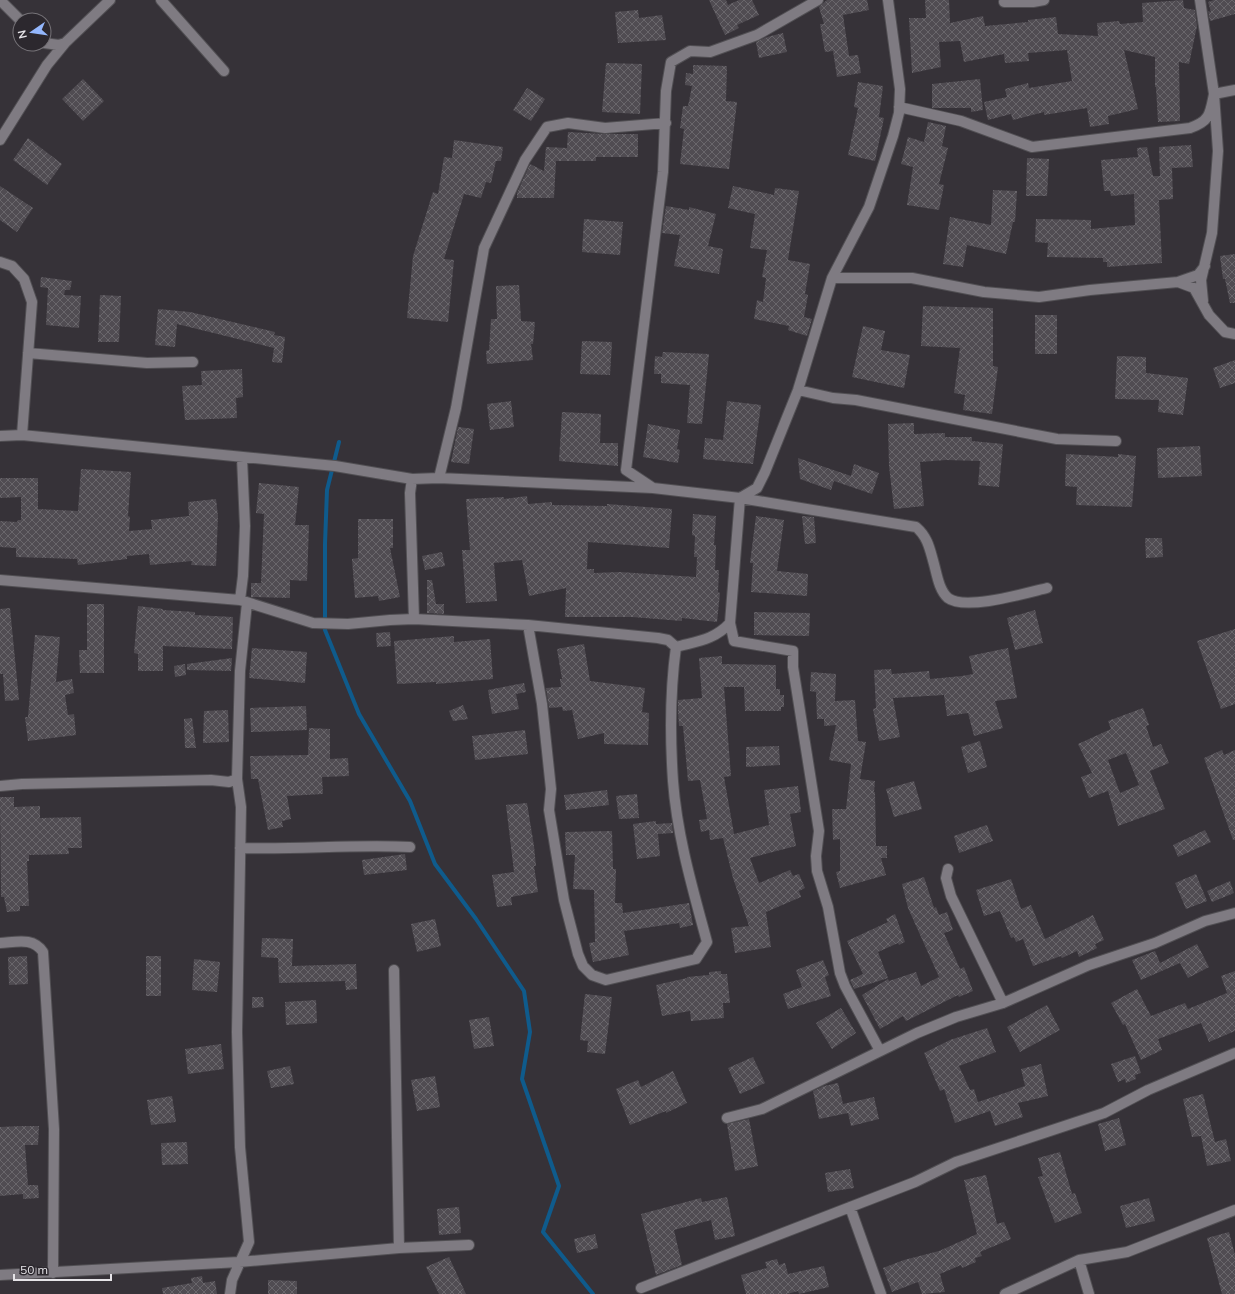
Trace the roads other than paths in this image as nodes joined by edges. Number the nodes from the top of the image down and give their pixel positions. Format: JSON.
{"nodes":[{"id":1,"x":0,"y":0,"type":"edge"},
{"id":2,"x":110,"y":0,"type":"edge"},
{"id":3,"x":161,"y":0,"type":"edge"},
{"id":4,"x":818,"y":0,"type":"edge"},
{"id":5,"x":888,"y":0,"type":"edge"},
{"id":6,"x":1044,"y":0,"type":"edge"},
{"id":7,"x":1200,"y":0,"type":"edge"},
{"id":8,"x":1004,"y":2,"type":"dead end"},
{"id":9,"x":12,"y":12,"type":"edge"},
{"id":10,"x":65,"y":43,"type":"junction"},
{"id":11,"x":52,"y":45,"type":"edge"},
{"id":12,"x":45,"y":52,"type":"edge"},
{"id":13,"x":47,"y":65,"type":"junction"},
{"id":14,"x":224,"y":71,"type":"dead end"},
{"id":15,"x":1235,"y":90,"type":"edge"},
{"id":16,"x":1214,"y":94,"type":"junction"},
{"id":17,"x":899,"y":107,"type":"junction"},
{"id":18,"x":666,"y":123,"type":"junction"},
{"id":19,"x":0,"y":140,"type":"edge"},
{"id":20,"x":0,"y":262,"type":"edge"},
{"id":21,"x":1205,"y":266,"type":"junction"},
{"id":22,"x":832,"y":278,"type":"junction"},
{"id":23,"x":1178,"y":282,"type":"junction"},
{"id":24,"x":1203,"y":301,"type":"junction"},
{"id":25,"x":1235,"y":334,"type":"edge"},
{"id":26,"x":28,"y":353,"type":"junction"},
{"id":27,"x":194,"y":362,"type":"dead end"},
{"id":28,"x":798,"y":390,"type":"junction"},
{"id":29,"x":0,"y":436,"type":"edge"},
{"id":30,"x":22,"y":436,"type":"junction"},
{"id":31,"x":1116,"y":441,"type":"dead end"},
{"id":32,"x":242,"y":458,"type":"junction"},
{"id":33,"x":439,"y":478,"type":"junction"},
{"id":34,"x":412,"y":479,"type":"junction"},
{"id":35,"x":653,"y":488,"type":"junction"},
{"id":36,"x":740,"y":498,"type":"junction"},
{"id":37,"x":0,"y":580,"type":"edge"},
{"id":38,"x":1047,"y":588,"type":"dead end"},
{"id":39,"x":244,"y":602,"type":"junction"},
{"id":40,"x":414,"y":619,"type":"junction"},
{"id":41,"x":730,"y":623,"type":"junction"},
{"id":42,"x":528,"y":625,"type":"junction"},
{"id":43,"x":713,"y":637,"type":"junction"},
{"id":44,"x":734,"y":641,"type":"junction"},
{"id":45,"x":676,"y":647,"type":"junction"},
{"id":46,"x":237,"y":779,"type":"junction"},
{"id":47,"x":0,"y":786,"type":"edge"},
{"id":48,"x":410,"y":847,"type":"dead end"},
{"id":49,"x":240,"y":848,"type":"junction"},
{"id":50,"x":948,"y":869,"type":"dead end"},
{"id":51,"x":1235,"y":913,"type":"edge"},
{"id":52,"x":0,"y":943,"type":"edge"},
{"id":53,"x":394,"y":970,"type":"dead end"},
{"id":54,"x":1003,"y":1003,"type":"junction"},
{"id":55,"x":880,"y":1051,"type":"junction"},
{"id":56,"x":1235,"y":1053,"type":"edge"},
{"id":57,"x":727,"y":1118,"type":"dead end"},
{"id":58,"x":850,"y":1207,"type":"junction"},
{"id":59,"x":1235,"y":1210,"type":"edge"},
{"id":60,"x":469,"y":1245,"type":"dead end"},
{"id":61,"x":399,"y":1248,"type":"junction"},
{"id":62,"x":1079,"y":1260,"type":"junction"},
{"id":63,"x":239,"y":1262,"type":"junction"},
{"id":64,"x":53,"y":1273,"type":"junction"},
{"id":65,"x":0,"y":1275,"type":"edge"},
{"id":66,"x":641,"y":1288,"type":"dead end"},
{"id":67,"x":230,"y":1294,"type":"edge"},
{"id":68,"x":881,"y":1294,"type":"edge"},
{"id":69,"x":1005,"y":1294,"type":"edge"},
{"id":70,"x":1089,"y":1294,"type":"edge"}],
"edges":[{"from":1,"to":9,"type":"street"},
{"from":2,"to":10,"type":"street"},
{"from":3,"to":14,"type":"street"},
{"from":4,"to":18,"type":"street"},
{"from":5,"to":17,"type":"street"},
{"from":6,"to":8,"type":"street"},
{"from":7,"to":16,"type":"street"},
{"from":10,"to":11,"type":"street"},
{"from":10,"to":13,"type":"street"},
{"from":12,"to":13,"type":"street"},
{"from":13,"to":19,"type":"street"},
{"from":15,"to":16,"type":"street"},
{"from":16,"to":17,"type":"street"},
{"from":16,"to":21,"type":"street"},
{"from":17,"to":22,"type":"street"},
{"from":18,"to":33,"type":"street"},
{"from":18,"to":35,"type":"street"},
{"from":20,"to":26,"type":"street"},
{"from":21,"to":23,"type":"street"},
{"from":21,"to":24,"type":"street"},
{"from":22,"to":23,"type":"street"},
{"from":22,"to":28,"type":"street"},
{"from":23,"to":24,"type":"street"},
{"from":24,"to":25,"type":"street"},
{"from":26,"to":27,"type":"street"},
{"from":26,"to":30,"type":"street"},
{"from":28,"to":31,"type":"street"},
{"from":28,"to":36,"type":"street"},
{"from":29,"to":30,"type":"street"},
{"from":30,"to":32,"type":"street"},
{"from":32,"to":34,"type":"street"},
{"from":32,"to":39,"type":"street"},
{"from":33,"to":34,"type":"street"},
{"from":33,"to":35,"type":"street"},
{"from":34,"to":40,"type":"street"},
{"from":35,"to":36,"type":"street"},
{"from":36,"to":38,"type":"street"},
{"from":36,"to":41,"type":"street"},
{"from":37,"to":39,"type":"street"},
{"from":39,"to":40,"type":"street"},
{"from":39,"to":46,"type":"street"},
{"from":40,"to":42,"type":"street"},
{"from":41,"to":43,"type":"street"},
{"from":41,"to":44,"type":"street"},
{"from":42,"to":45,"type":"street"},
{"from":42,"to":45,"type":"street"},
{"from":43,"to":44,"type":"street"},
{"from":43,"to":45,"type":"street"},
{"from":44,"to":55,"type":"street"},
{"from":46,"to":47,"type":"street"},
{"from":46,"to":49,"type":"street"},
{"from":48,"to":49,"type":"street"},
{"from":49,"to":63,"type":"street"},
{"from":50,"to":54,"type":"street"},
{"from":51,"to":54,"type":"street"},
{"from":52,"to":64,"type":"street"},
{"from":53,"to":61,"type":"street"},
{"from":54,"to":55,"type":"street"},
{"from":55,"to":57,"type":"street"},
{"from":56,"to":58,"type":"street"},
{"from":58,"to":66,"type":"street"},
{"from":58,"to":68,"type":"street"},
{"from":59,"to":62,"type":"street"},
{"from":60,"to":61,"type":"street"},
{"from":61,"to":63,"type":"street"},
{"from":62,"to":69,"type":"street"},
{"from":62,"to":70,"type":"street"},
{"from":63,"to":64,"type":"street"},
{"from":63,"to":67,"type":"street"},
{"from":64,"to":65,"type":"street"}]}
